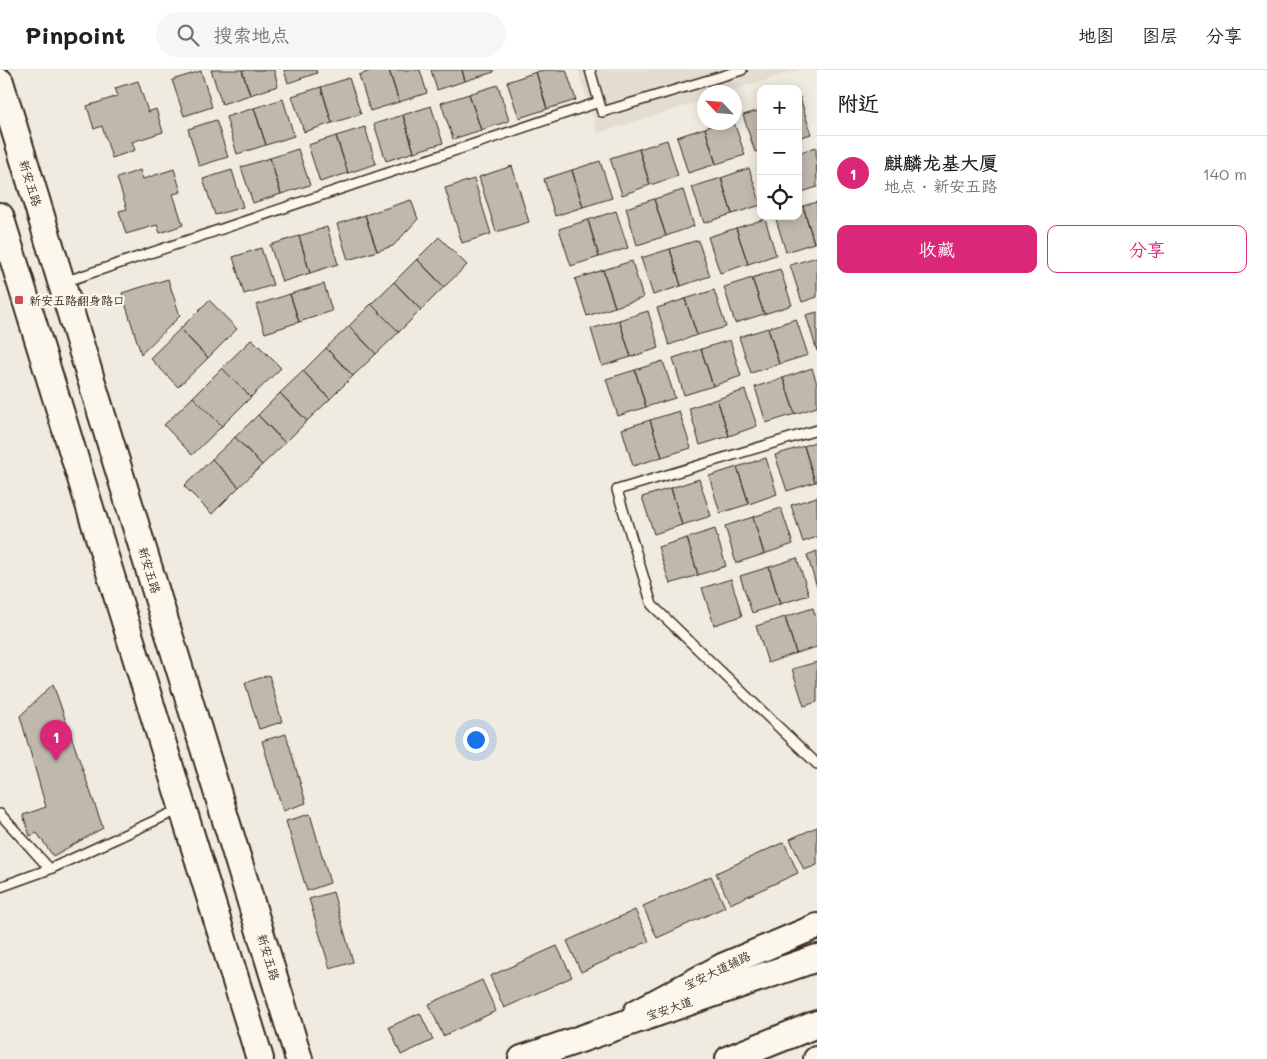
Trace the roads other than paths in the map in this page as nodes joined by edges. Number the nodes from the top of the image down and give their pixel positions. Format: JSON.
{"nodes":[{"id":1,"x":590,"y":70,"type":"edge"},
{"id":2,"x":742,"y":70,"type":"edge"},
{"id":3,"x":0,"y":82,"type":"edge"},
{"id":4,"x":599,"y":102,"type":"junction"},
{"id":5,"x":0,"y":216,"type":"edge"},
{"id":6,"x":62,"y":282,"type":"junction"},
{"id":7,"x":817,"y":430,"type":"edge"},
{"id":8,"x":817,"y":764,"type":"edge"},
{"id":9,"x":183,"y":808,"type":"junction"},
{"id":10,"x":0,"y":814,"type":"edge"},
{"id":11,"x":50,"y":869,"type":"junction"},
{"id":12,"x":0,"y":886,"type":"edge"},
{"id":13,"x":817,"y":926,"type":"edge"},
{"id":14,"x":817,"y":958,"type":"edge"},
{"id":15,"x":282,"y":1000,"type":"junction"},
{"id":16,"x":249,"y":1019,"type":"junction"},
{"id":17,"x":817,"y":1024,"type":"edge"},
{"id":18,"x":593,"y":1035,"type":"junction"},
{"id":19,"x":254,"y":1059,"type":"edge"},
{"id":20,"x":260,"y":1059,"type":"edge"},
{"id":21,"x":299,"y":1059,"type":"edge"},
{"id":22,"x":318,"y":1059,"type":"edge"},
{"id":23,"x":522,"y":1059,"type":"edge"},
{"id":24,"x":569,"y":1059,"type":"edge"},
{"id":25,"x":729,"y":1059,"type":"edge"}],
"edges":[{"from":1,"to":4,"type":"lane"},
{"from":2,"to":4,"type":"lane"},
{"from":3,"to":6,"type":"main road","name":"新安五路"},
{"from":4,"to":6,"type":"lane"},
{"from":5,"to":9,"type":"main road"},
{"from":6,"to":15,"type":"main road","name":"新安五路"},
{"from":7,"to":8,"type":"lane"},
{"from":9,"to":11,"type":"lane"},
{"from":9,"to":16,"type":"main road"},
{"from":10,"to":11,"type":"lane"},
{"from":11,"to":12,"type":"lane"},
{"from":13,"to":18,"type":"main road","name":"宝安大道辅路"},
{"from":14,"to":18,"type":"main road","name":"宝安大道"},
{"from":15,"to":21,"type":"main road","name":"新安五路"},
{"from":15,"to":22,"type":"main road"},
{"from":16,"to":19,"type":"main road"},
{"from":16,"to":20,"type":"main road"},
{"from":17,"to":25,"type":"main road"},
{"from":18,"to":23,"type":"main road","name":"宝安大道"},
{"from":18,"to":24,"type":"main road"}]}
